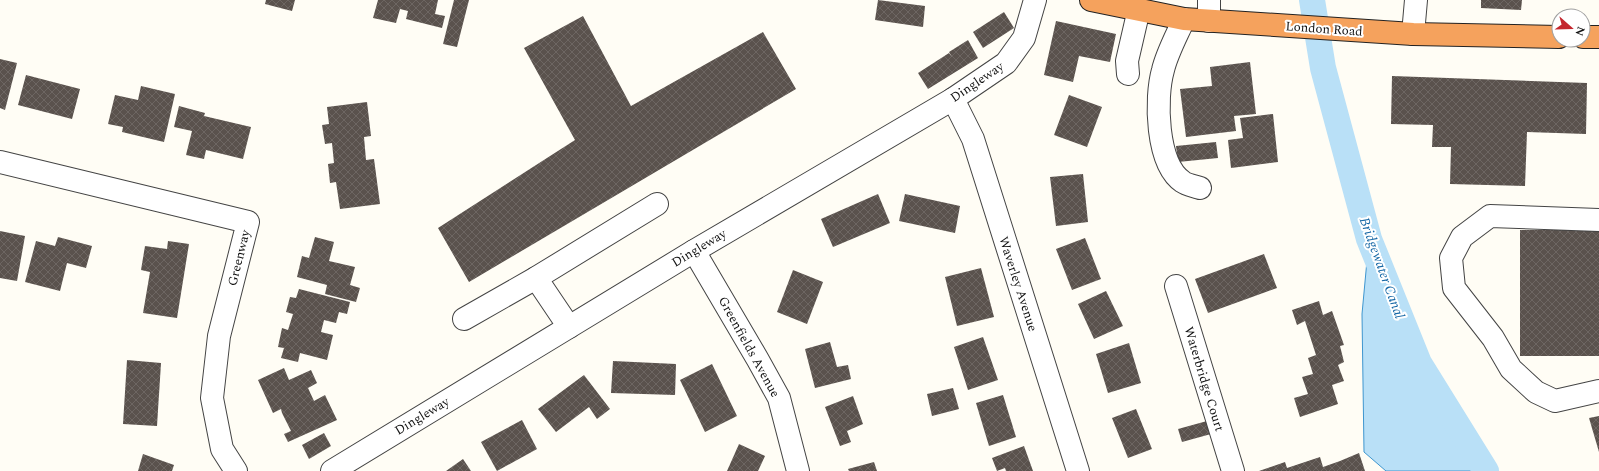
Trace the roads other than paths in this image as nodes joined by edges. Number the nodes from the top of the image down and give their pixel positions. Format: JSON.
{"nodes":[{"id":1,"x":1035,"y":0,"type":"edge"},
{"id":2,"x":1091,"y":0,"type":"edge"},
{"id":3,"x":1416,"y":0,"type":"edge"},
{"id":4,"x":1139,"y":9,"type":"junction"},
{"id":5,"x":1209,"y":10,"type":"edge"},
{"id":6,"x":1184,"y":19,"type":"junction"},
{"id":7,"x":1413,"y":34,"type":"junction"},
{"id":8,"x":1551,"y":37,"type":"edge"},
{"id":9,"x":1128,"y":74,"type":"dead end"},
{"id":10,"x":953,"y":98,"type":"junction"},
{"id":11,"x":0,"y":162,"type":"edge"},
{"id":12,"x":1200,"y":188,"type":"dead end"},
{"id":13,"x":657,"y":204,"type":"dead end"},
{"id":14,"x":1599,"y":220,"type":"edge"},
{"id":15,"x":694,"y":251,"type":"junction"},
{"id":16,"x":536,"y":278,"type":"junction"},
{"id":17,"x":1176,"y":286,"type":"dead end"},
{"id":18,"x":464,"y":319,"type":"dead end"},
{"id":19,"x":569,"y":327,"type":"junction"},
{"id":20,"x":1599,"y":391,"type":"edge"},
{"id":21,"x":236,"y":471,"type":"edge"},
{"id":22,"x":332,"y":471,"type":"edge"},
{"id":23,"x":798,"y":471,"type":"edge"},
{"id":24,"x":1078,"y":471,"type":"edge"},
{"id":25,"x":1233,"y":471,"type":"edge"}],
"edges":[{"from":1,"to":10,"type":"street","name":"Dingleway"},
{"from":2,"to":4,"type":"highway","name":"London Road"},
{"from":3,"to":7,"type":"street"},
{"from":4,"to":6,"type":"highway","name":"London Road"},
{"from":4,"to":9,"type":"street"},
{"from":5,"to":6,"type":"highway","name":"London Road"},
{"from":5,"to":7,"type":"highway","name":"London Road"},
{"from":6,"to":12,"type":"street"},
{"from":7,"to":8,"type":"highway","name":"London Road"},
{"from":10,"to":15,"type":"street","name":"Dingleway"},
{"from":10,"to":24,"type":"street","name":"Waverley Avenue"},
{"from":11,"to":21,"type":"street","name":"Greenway"},
{"from":13,"to":16,"type":"street"},
{"from":14,"to":20,"type":"street"},
{"from":15,"to":19,"type":"street","name":"Dingleway"},
{"from":15,"to":23,"type":"street","name":"Greenfields Avenue"},
{"from":16,"to":18,"type":"street"},
{"from":16,"to":19,"type":"street"},
{"from":17,"to":25,"type":"street","name":"Waterbridge Court"},
{"from":19,"to":22,"type":"street","name":"Dingleway"}]}
